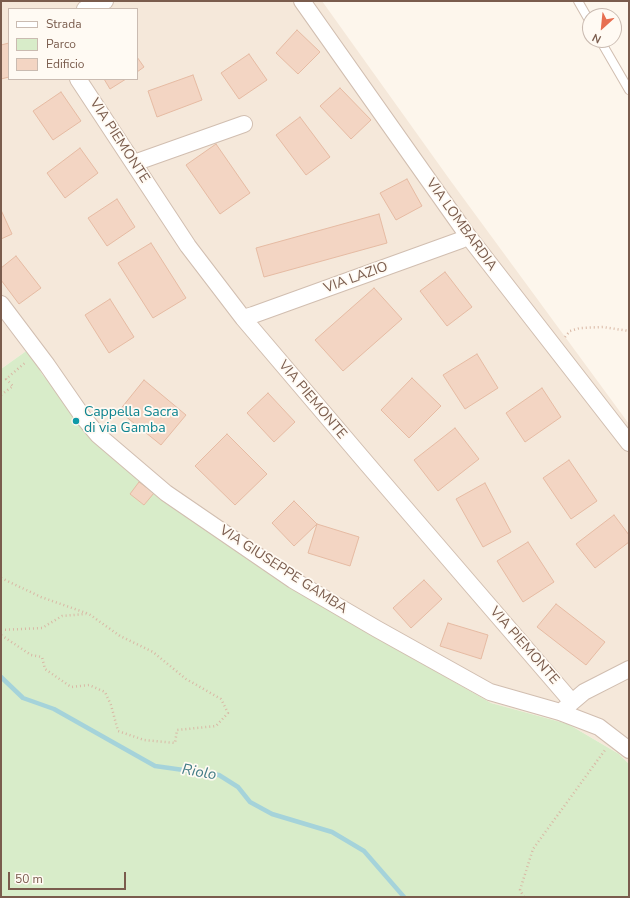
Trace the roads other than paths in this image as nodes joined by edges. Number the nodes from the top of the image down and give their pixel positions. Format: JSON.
{"nodes":[{"id":1,"x":105,"y":1,"type":"edge"},
{"id":2,"x":302,"y":1,"type":"edge"},
{"id":3,"x":88,"y":8,"type":"edge"},
{"id":4,"x":605,"y":48,"type":"edge"},
{"id":5,"x":79,"y":80,"type":"edge"},
{"id":6,"x":629,"y":90,"type":"edge"},
{"id":7,"x":244,"y":124,"type":"dead end"},
{"id":8,"x":134,"y":163,"type":"junction"},
{"id":9,"x":468,"y":236,"type":"junction"},
{"id":10,"x":1,"y":304,"type":"edge"},
{"id":11,"x":243,"y":318,"type":"junction"},
{"id":12,"x":629,"y":443,"type":"edge"},
{"id":13,"x":629,"y":669,"type":"edge"},
{"id":14,"x":566,"y":707,"type":"junction"},
{"id":15,"x":629,"y":750,"type":"edge"}],
"edges":[{"from":1,"to":3,"type":"street"},
{"from":2,"to":9,"type":"street","name":"VIA LOMBARDIA"},
{"from":4,"to":6,"type":"lane"},
{"from":5,"to":8,"type":"street","name":"VIA PIEMONTE"},
{"from":7,"to":8,"type":"street"},
{"from":8,"to":11,"type":"street","name":"VIA PIEMONTE"},
{"from":9,"to":11,"type":"street","name":"VIA LAZIO"},
{"from":9,"to":12,"type":"street","name":"VIA LOMBARDIA"},
{"from":10,"to":14,"type":"street","name":"VIA GIUSEPPE GAMBA"},
{"from":11,"to":14,"type":"street","name":"VIA PIEMONTE"},
{"from":13,"to":14,"type":"street"},
{"from":14,"to":15,"type":"street","name":"VIA GIUSEPPE GAMBA"}]}
